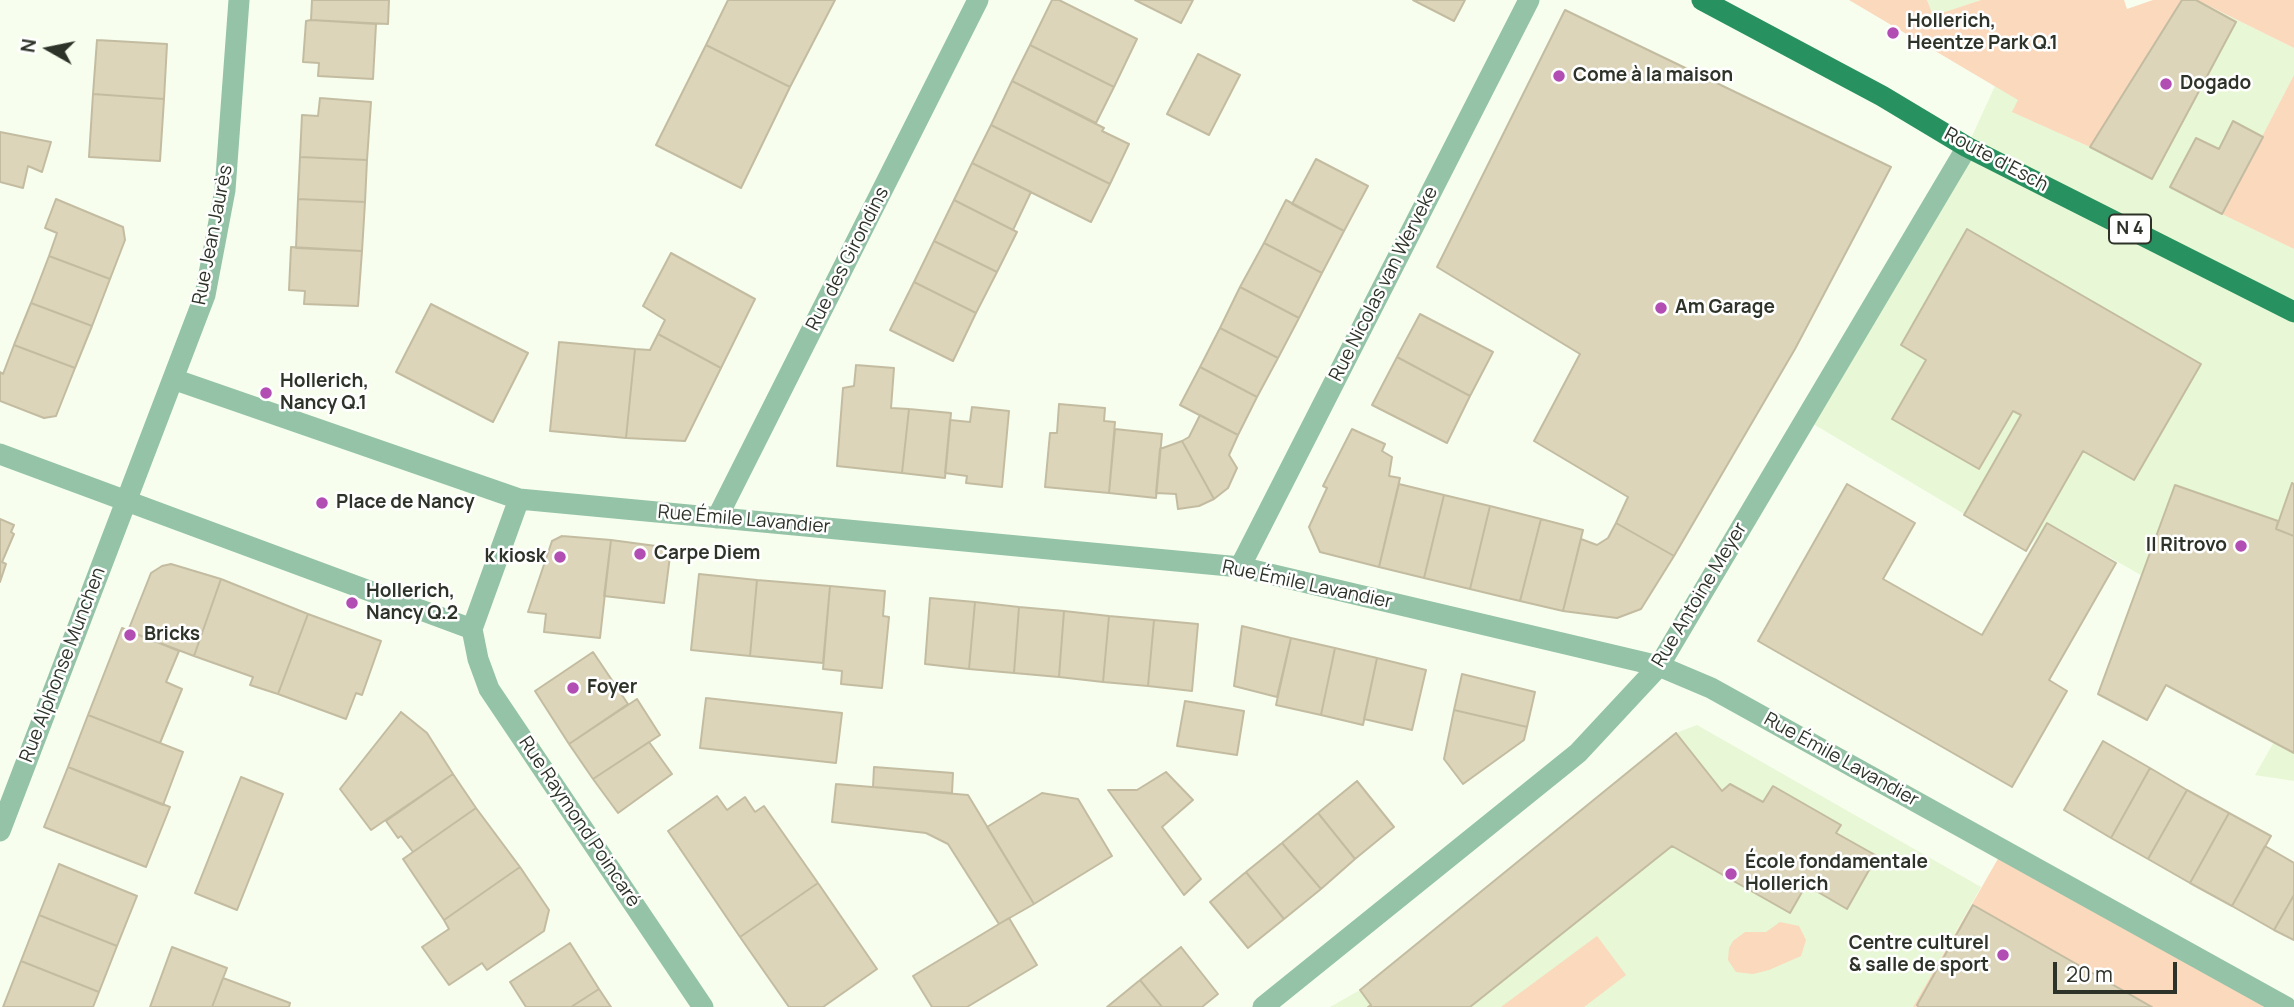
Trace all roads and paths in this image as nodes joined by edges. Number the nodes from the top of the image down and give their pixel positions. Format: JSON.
{"nodes":[{"id":1,"x":239,"y":0,"type":"edge"},
{"id":2,"x":978,"y":0,"type":"edge"},
{"id":3,"x":1529,"y":0,"type":"edge"},
{"id":4,"x":1702,"y":0,"type":"edge"},
{"id":5,"x":1967,"y":146,"type":"junction"},
{"id":6,"x":2294,"y":312,"type":"edge"},
{"id":7,"x":173,"y":379,"type":"junction"},
{"id":8,"x":0,"y":454,"type":"edge"},
{"id":9,"x":519,"y":499,"type":"junction"},
{"id":10,"x":127,"y":500,"type":"junction"},
{"id":11,"x":717,"y":518,"type":"junction"},
{"id":12,"x":1240,"y":567,"type":"junction"},
{"id":13,"x":472,"y":629,"type":"junction"},
{"id":14,"x":1659,"y":666,"type":"junction"},
{"id":15,"x":0,"y":831,"type":"edge"},
{"id":16,"x":703,"y":1007,"type":"edge"},
{"id":17,"x":1262,"y":1007,"type":"edge"},
{"id":18,"x":2286,"y":1007,"type":"edge"}],
"edges":[{"from":1,"to":7,"type":"street","name":"Rue Jean Jaurès"},
{"from":2,"to":11,"type":"street","name":"Rue des Girondins"},
{"from":3,"to":12,"type":"street","name":"Rue Nicolas van Werveke"},
{"from":4,"to":5,"type":"main road","name":"Route d'Esch","number":"N 4"},
{"from":5,"to":6,"type":"main road","name":"Route d'Esch","number":"N 4"},
{"from":5,"to":14,"type":"street","name":"Rue Antoine Meyer"},
{"from":7,"to":9,"type":"street","name":"Rue Émile Lavandier"},
{"from":7,"to":10,"type":"street","name":"Rue Jean Jaurès"},
{"from":8,"to":10,"type":"street"},
{"from":9,"to":11,"type":"street","name":"Rue Émile Lavandier"},
{"from":9,"to":13,"type":"street"},
{"from":10,"to":13,"type":"street"},
{"from":10,"to":15,"type":"street","name":"Rue Alphonse Munchen"},
{"from":11,"to":12,"type":"street","name":"Rue Émile Lavandier"},
{"from":12,"to":14,"type":"street","name":"Rue Émile Lavandier"},
{"from":13,"to":16,"type":"street","name":"Rue Raymond Poincaré"},
{"from":14,"to":17,"type":"street","name":"Rue Antoine Meyer"},
{"from":14,"to":18,"type":"street","name":"Rue Émile Lavandier"}]}
